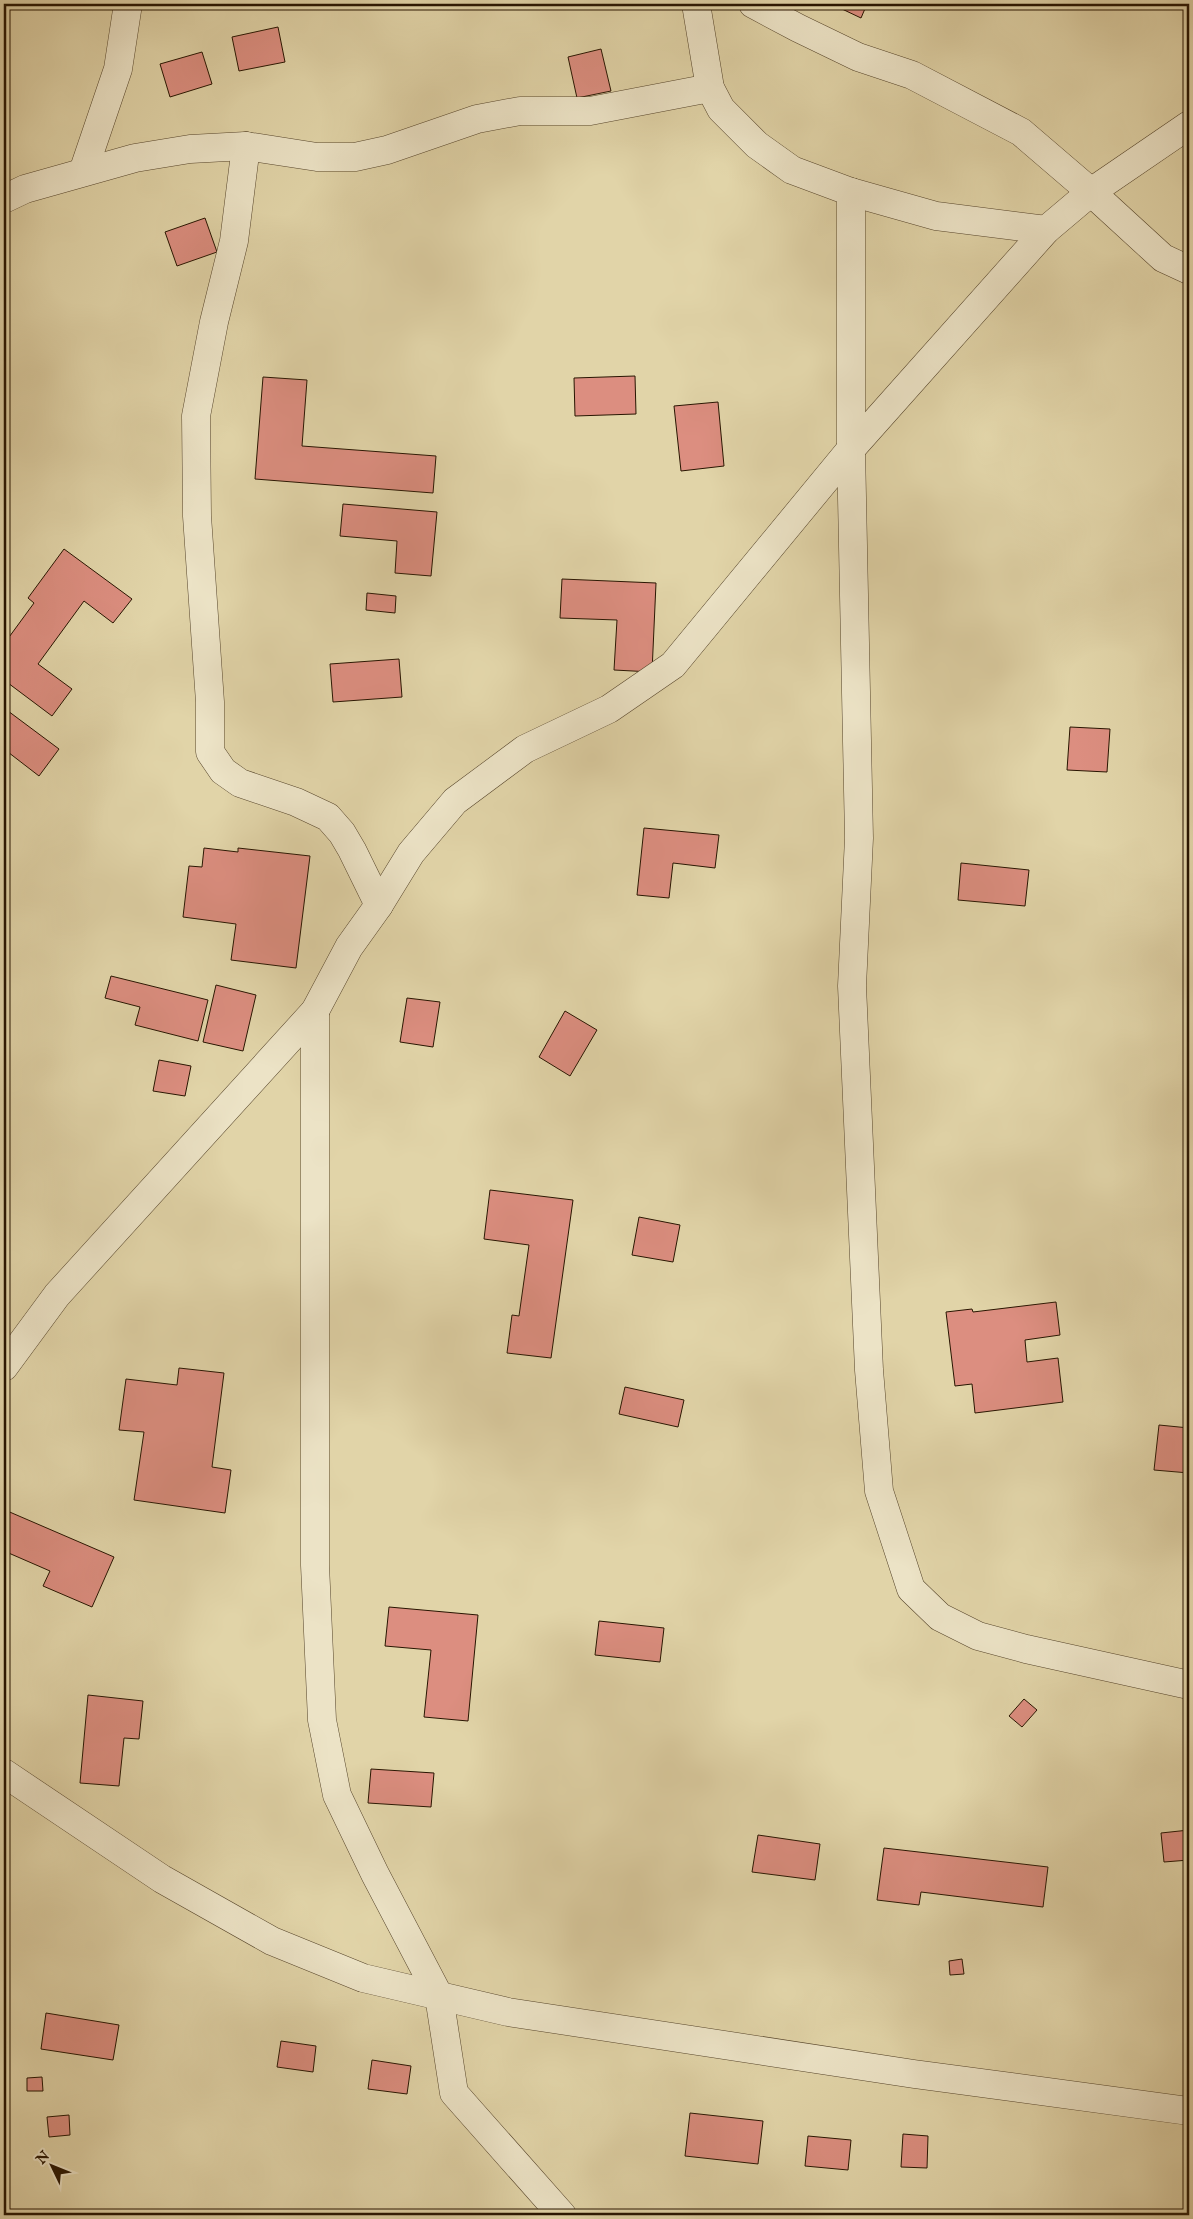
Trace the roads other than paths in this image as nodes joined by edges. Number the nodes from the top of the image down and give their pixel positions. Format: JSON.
{"nodes":[{"id":1,"x":128,"y":4,"type":"edge"},
{"id":2,"x":696,"y":4,"type":"edge"},
{"id":3,"x":753,"y":4,"type":"edge"},
{"id":4,"x":710,"y":88,"type":"junction"},
{"id":5,"x":1189,"y":125,"type":"edge"},
{"id":6,"x":246,"y":146,"type":"junction"},
{"id":7,"x":83,"y":172,"type":"junction"},
{"id":8,"x":851,"y":192,"type":"junction"},
{"id":9,"x":1091,"y":192,"type":"junction"},
{"id":10,"x":4,"y":199,"type":"edge"},
{"id":11,"x":1046,"y":230,"type":"junction"},
{"id":12,"x":1163,"y":258,"type":"junction"},
{"id":13,"x":1189,"y":270,"type":"edge"},
{"id":14,"x":1189,"y":286,"type":"edge"},
{"id":15,"x":851,"y":449,"type":"junction"},
{"id":16,"x":379,"y":905,"type":"junction"},
{"id":17,"x":315,"y":1010,"type":"junction"},
{"id":18,"x":4,"y":1367,"type":"edge"},
{"id":19,"x":1189,"y":1685,"type":"edge"},
{"id":20,"x":4,"y":1773,"type":"edge"},
{"id":21,"x":439,"y":1996,"type":"junction"},
{"id":22,"x":1189,"y":2111,"type":"edge"},
{"id":23,"x":562,"y":2215,"type":"edge"}],
"edges":[{"from":1,"to":7,"type":"street"},
{"from":2,"to":4,"type":"street"},
{"from":3,"to":9,"type":"street"},
{"from":4,"to":6,"type":"street"},
{"from":4,"to":8,"type":"street"},
{"from":5,"to":9,"type":"street"},
{"from":6,"to":7,"type":"street"},
{"from":6,"to":16,"type":"street"},
{"from":7,"to":10,"type":"street"},
{"from":8,"to":11,"type":"street"},
{"from":8,"to":15,"type":"street"},
{"from":9,"to":11,"type":"street"},
{"from":9,"to":12,"type":"street"},
{"from":11,"to":15,"type":"street"},
{"from":12,"to":13,"type":"street"},
{"from":12,"to":14,"type":"street"},
{"from":15,"to":16,"type":"street"},
{"from":15,"to":19,"type":"street"},
{"from":16,"to":17,"type":"street"},
{"from":17,"to":18,"type":"street"},
{"from":17,"to":21,"type":"street"},
{"from":20,"to":21,"type":"street"},
{"from":21,"to":22,"type":"street"},
{"from":21,"to":23,"type":"street"}]}
